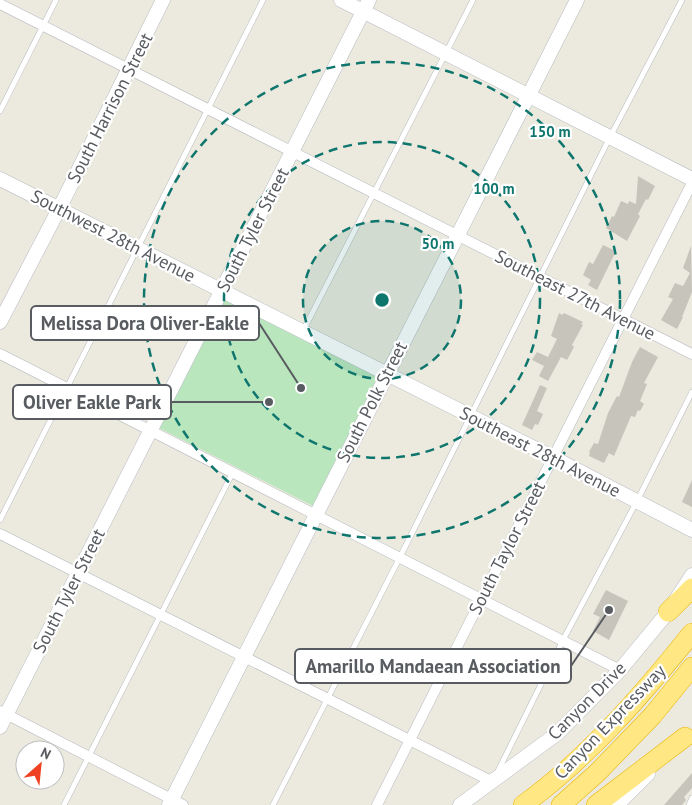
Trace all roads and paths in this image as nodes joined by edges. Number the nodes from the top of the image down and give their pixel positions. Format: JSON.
{"nodes":[{"id":1,"x":56,"y":0,"type":"edge"},
{"id":2,"x":163,"y":0,"type":"edge"},
{"id":3,"x":263,"y":0,"type":"edge"},
{"id":4,"x":341,"y":0,"type":"edge"},
{"id":5,"x":473,"y":0,"type":"edge"},
{"id":6,"x":577,"y":0,"type":"edge"},
{"id":7,"x":682,"y":0,"type":"edge"},
{"id":8,"x":0,"y":4,"type":"edge"},
{"id":9,"x":366,"y":6,"type":"edge"},
{"id":10,"x":43,"y":26,"type":"junction"},
{"id":11,"x":447,"y":53,"type":"junction"},
{"id":12,"x":129,"y":70,"type":"junction"},
{"id":13,"x":529,"y":95,"type":"junction"},
{"id":14,"x":208,"y":109,"type":"junction"},
{"id":15,"x":0,"y":111,"type":"edge"},
{"id":16,"x":610,"y":137,"type":"junction"},
{"id":17,"x":293,"y":152,"type":"junction"},
{"id":18,"x":0,"y":179,"type":"edge"},
{"id":19,"x":692,"y":179,"type":"edge"},
{"id":20,"x":692,"y":183,"type":"edge"},
{"id":21,"x":374,"y":193,"type":"junction"},
{"id":22,"x":59,"y":209,"type":"junction"},
{"id":23,"x":458,"y":236,"type":"junction"},
{"id":24,"x":137,"y":249,"type":"junction"},
{"id":25,"x":540,"y":277,"type":"junction"},
{"id":26,"x":222,"y":291,"type":"junction"},
{"id":27,"x":622,"y":318,"type":"junction"},
{"id":28,"x":0,"y":322,"type":"edge"},
{"id":29,"x":303,"y":332,"type":"junction"},
{"id":30,"x":0,"y":354,"type":"edge"},
{"id":31,"x":692,"y":354,"type":"edge"},
{"id":32,"x":387,"y":374,"type":"junction"},
{"id":33,"x":67,"y":389,"type":"junction"},
{"id":34,"x":692,"y":392,"type":"edge"},
{"id":35,"x":469,"y":416,"type":"junction"},
{"id":36,"x":150,"y":431,"type":"junction"},
{"id":37,"x":552,"y":457,"type":"junction"},
{"id":38,"x":233,"y":472,"type":"junction"},
{"id":39,"x":637,"y":501,"type":"junction"},
{"id":40,"x":315,"y":514,"type":"junction"},
{"id":41,"x":0,"y":520,"type":"edge"},
{"id":42,"x":692,"y":530,"type":"edge"},
{"id":43,"x":0,"y":534,"type":"edge"},
{"id":44,"x":400,"y":557,"type":"junction"},
{"id":45,"x":78,"y":573,"type":"junction"},
{"id":46,"x":692,"y":575,"type":"edge"},
{"id":47,"x":692,"y":588,"type":"edge"},
{"id":48,"x":482,"y":599,"type":"junction"},
{"id":49,"x":668,"y":612,"type":"junction"},
{"id":50,"x":160,"y":614,"type":"junction"},
{"id":51,"x":692,"y":633,"type":"edge"},
{"id":52,"x":562,"y":640,"type":"junction"},
{"id":53,"x":244,"y":656,"type":"junction"},
{"id":54,"x":692,"y":667,"type":"edge"},
{"id":55,"x":620,"y":670,"type":"junction"},
{"id":56,"x":327,"y":698,"type":"junction"},
{"id":57,"x":3,"y":713,"type":"edge"},
{"id":58,"x":0,"y":727,"type":"edge"},
{"id":59,"x":688,"y":732,"type":"edge"},
{"id":60,"x":410,"y":741,"type":"junction"},
{"id":61,"x":89,"y":757,"type":"junction"},
{"id":62,"x":492,"y":782,"type":"junction"},
{"id":63,"x":692,"y":798,"type":"edge"},
{"id":64,"x":175,"y":803,"type":"edge"},
{"id":65,"x":64,"y":805,"type":"edge"},
{"id":66,"x":273,"y":805,"type":"edge"},
{"id":67,"x":377,"y":805,"type":"edge"},
{"id":68,"x":460,"y":805,"type":"edge"},
{"id":69,"x":523,"y":805,"type":"edge"},
{"id":70,"x":561,"y":805,"type":"edge"},
{"id":71,"x":596,"y":805,"type":"edge"},
{"id":72,"x":617,"y":805,"type":"edge"},
{"id":73,"x":689,"y":805,"type":"edge"}],
"edges":[{"from":1,"to":10,"type":"lane"},
{"from":2,"to":12,"type":"main road","name":"South Harrison Street"},
{"from":3,"to":14,"type":"lane"},
{"from":4,"to":9,"type":"main road"},
{"from":5,"to":11,"type":"lane"},
{"from":6,"to":13,"type":"main road","name":"South Polk Street"},
{"from":7,"to":16,"type":"lane"},
{"from":8,"to":10,"type":"street","name":"Southeast 27th Avenue"},
{"from":9,"to":11,"type":"main road"},
{"from":9,"to":17,"type":"main road","name":"South Tyler Street"},
{"from":10,"to":12,"type":"street","name":"Southeast 27th Avenue"},
{"from":10,"to":15,"type":"lane"},
{"from":11,"to":13,"type":"main road"},
{"from":11,"to":21,"type":"lane"},
{"from":12,"to":14,"type":"street","name":"Southeast 27th Avenue"},
{"from":12,"to":22,"type":"main road","name":"South Harrison Street"},
{"from":13,"to":16,"type":"main road"},
{"from":13,"to":23,"type":"main road","name":"South Polk Street"},
{"from":14,"to":17,"type":"street","name":"Southeast 27th Avenue"},
{"from":14,"to":24,"type":"lane"},
{"from":16,"to":19,"type":"main road"},
{"from":16,"to":25,"type":"lane"},
{"from":17,"to":21,"type":"street","name":"Southeast 27th Avenue"},
{"from":17,"to":26,"type":"main road","name":"South Tyler Street"},
{"from":18,"to":22,"type":"main road","name":"Southwest 28th Avenue"},
{"from":20,"to":27,"type":"street","name":"South Taylor Street"},
{"from":21,"to":23,"type":"street","name":"Southeast 27th Avenue"},
{"from":21,"to":29,"type":"lane"},
{"from":22,"to":24,"type":"main road","name":"Southwest 28th Avenue"},
{"from":22,"to":28,"type":"main road","name":"South Harrison Street"},
{"from":23,"to":25,"type":"street","name":"Southeast 27th Avenue"},
{"from":23,"to":32,"type":"main road","name":"South Polk Street"},
{"from":24,"to":26,"type":"main road","name":"Southwest 28th Avenue"},
{"from":24,"to":33,"type":"lane"},
{"from":25,"to":27,"type":"street","name":"Southeast 27th Avenue"},
{"from":25,"to":35,"type":"lane"},
{"from":26,"to":29,"type":"main road","name":"Southwest 28th Avenue"},
{"from":26,"to":36,"type":"main road","name":"South Tyler Street"},
{"from":27,"to":31,"type":"street","name":"Southeast 27th Avenue"},
{"from":27,"to":37,"type":"street","name":"South Taylor Street"},
{"from":29,"to":32,"type":"main road","name":"Southwest 28th Avenue"},
{"from":30,"to":33,"type":"street"},
{"from":32,"to":35,"type":"main road","name":"Southeast 28th Avenue"},
{"from":32,"to":40,"type":"main road","name":"South Polk Street"},
{"from":33,"to":36,"type":"street"},
{"from":33,"to":41,"type":"lane"},
{"from":34,"to":39,"type":"lane"},
{"from":35,"to":37,"type":"main road","name":"Southeast 28th Avenue"},
{"from":35,"to":44,"type":"lane"},
{"from":36,"to":38,"type":"street"},
{"from":36,"to":45,"type":"main road","name":"South Tyler Street"},
{"from":37,"to":39,"type":"main road","name":"Southeast 28th Avenue"},
{"from":37,"to":48,"type":"street","name":"South Taylor Street"},
{"from":38,"to":40,"type":"street"},
{"from":38,"to":50,"type":"lane"},
{"from":39,"to":42,"type":"main road","name":"Southeast 28th Avenue"},
{"from":39,"to":52,"type":"lane"},
{"from":40,"to":44,"type":"street"},
{"from":40,"to":53,"type":"main road","name":"South Polk Street"},
{"from":43,"to":45,"type":"street"},
{"from":44,"to":48,"type":"street"},
{"from":44,"to":56,"type":"lane"},
{"from":45,"to":50,"type":"street"},
{"from":45,"to":57,"type":"main road","name":"South Tyler Street"},
{"from":46,"to":49,"type":"main road","name":"Canyon Drive"},
{"from":47,"to":49,"type":"highway"},
{"from":48,"to":52,"type":"street"},
{"from":48,"to":60,"type":"street","name":"South Taylor Street"},
{"from":49,"to":55,"type":"main road","name":"Canyon Drive"},
{"from":50,"to":53,"type":"street"},
{"from":50,"to":61,"type":"lane"},
{"from":51,"to":69,"type":"highway","name":"Canyon Expressway"},
{"from":52,"to":55,"type":"street"},
{"from":52,"to":62,"type":"lane"},
{"from":53,"to":56,"type":"street"},
{"from":53,"to":64,"type":"main road","name":"South Polk Street"},
{"from":54,"to":70,"type":"highway","name":"Canyon Expressway"},
{"from":55,"to":62,"type":"main road","name":"Canyon Drive"},
{"from":56,"to":60,"type":"street"},
{"from":56,"to":66,"type":"lane"},
{"from":57,"to":58,"type":"main road","name":"South Tyler Street"},
{"from":57,"to":61,"type":"street"},
{"from":59,"to":71,"type":"highway"},
{"from":59,"to":72,"type":"main road"},
{"from":60,"to":62,"type":"street"},
{"from":60,"to":67,"type":"street","name":"South Taylor Street"},
{"from":61,"to":64,"type":"street"},
{"from":61,"to":65,"type":"lane"},
{"from":62,"to":68,"type":"main road","name":"Canyon Drive"},
{"from":63,"to":73,"type":"lane"}]}
